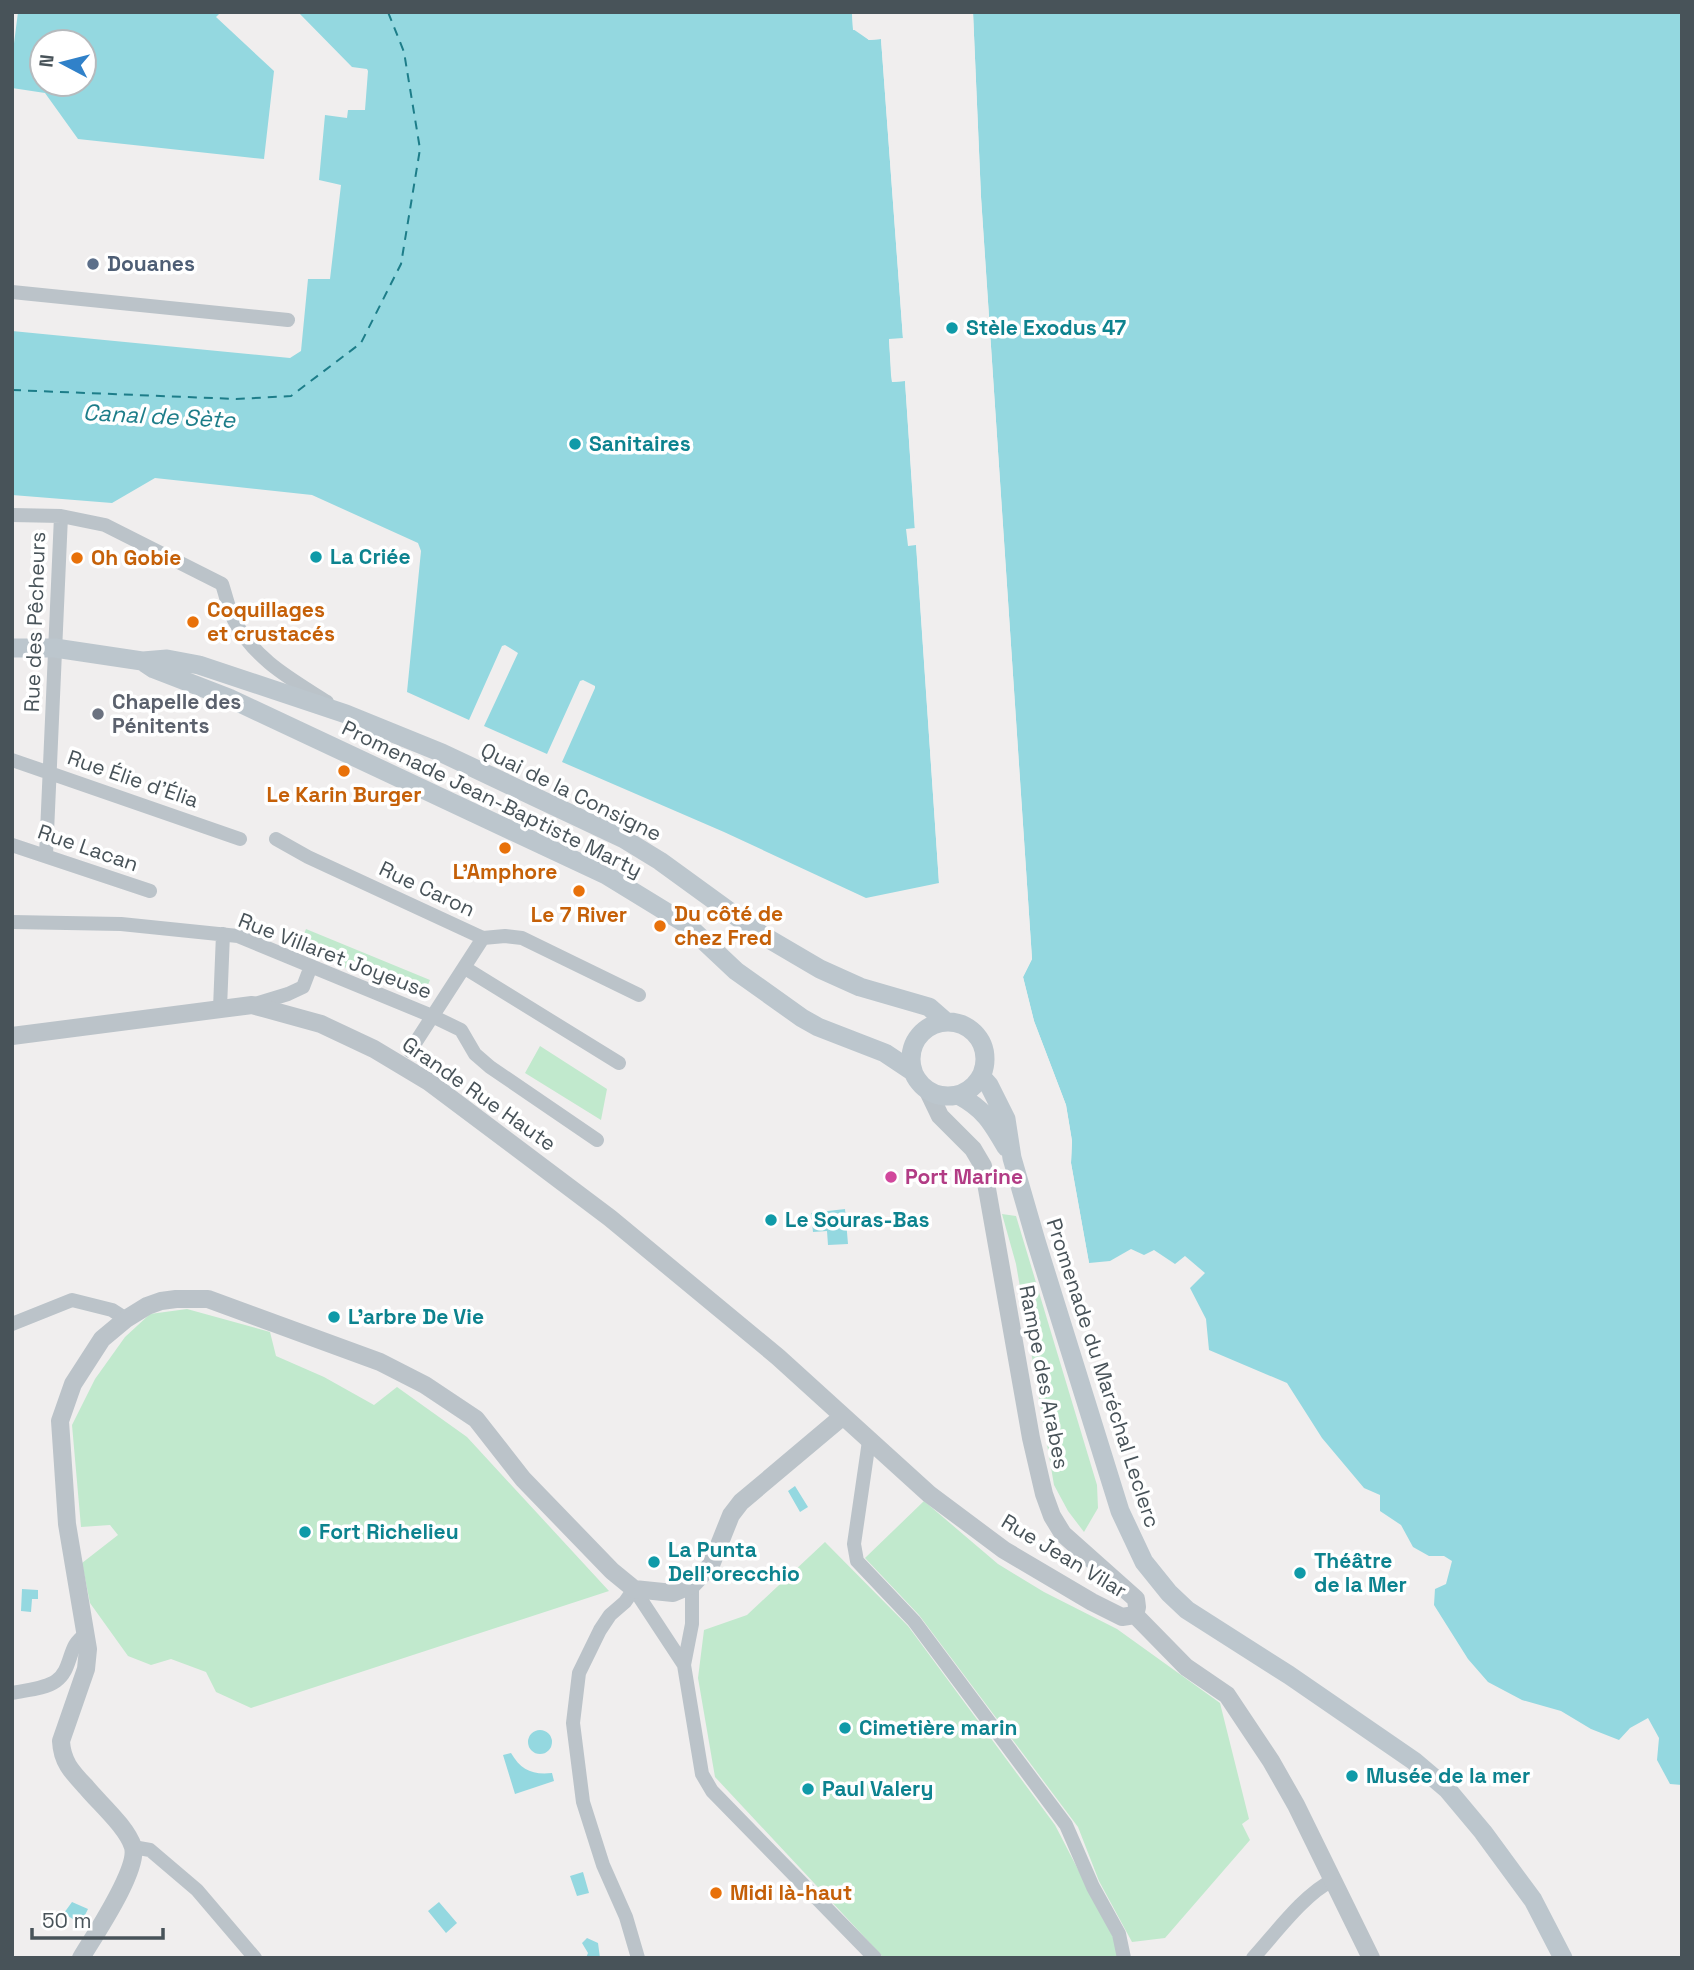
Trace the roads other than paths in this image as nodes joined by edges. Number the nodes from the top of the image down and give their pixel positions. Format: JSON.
{"nodes":[{"id":1,"x":12,"y":292,"type":"edge"},
{"id":2,"x":288,"y":320,"type":"dead end"},
{"id":3,"x":12,"y":516,"type":"edge"},
{"id":4,"x":61,"y":516,"type":"junction"},
{"id":5,"x":12,"y":648,"type":"edge"},
{"id":6,"x":55,"y":648,"type":"junction"},
{"id":7,"x":185,"y":671,"type":"junction"},
{"id":8,"x":346,"y":714,"type":"junction"},
{"id":9,"x":12,"y":760,"type":"edge"},
{"id":10,"x":50,"y":772,"type":"junction"},
{"id":11,"x":240,"y":839,"type":"dead end"},
{"id":12,"x":276,"y":839,"type":"dead end"},
{"id":13,"x":12,"y":845,"type":"edge"},
{"id":14,"x":46,"y":855,"type":"junction"},
{"id":15,"x":150,"y":891,"type":"dead end"},
{"id":16,"x":12,"y":922,"type":"edge"},
{"id":17,"x":223,"y":934,"type":"junction"},
{"id":18,"x":483,"y":938,"type":"junction"},
{"id":19,"x":312,"y":966,"type":"junction"},
{"id":20,"x":465,"y":968,"type":"junction"},
{"id":21,"x":639,"y":995,"type":"dead end"},
{"id":22,"x":251,"y":1005,"type":"junction"},
{"id":23,"x":220,"y":1008,"type":"junction"},
{"id":24,"x":432,"y":1016,"type":"junction"},
{"id":25,"x":945,"y":1021,"type":"junction"},
{"id":26,"x":12,"y":1036,"type":"edge"},
{"id":27,"x":410,"y":1051,"type":"dead end"},
{"id":28,"x":619,"y":1063,"type":"dead end"},
{"id":29,"x":912,"y":1071,"type":"junction"},
{"id":30,"x":981,"y":1076,"type":"junction"},
{"id":31,"x":928,"y":1091,"type":"junction"},
{"id":32,"x":955,"y":1095,"type":"junction"},
{"id":33,"x":948,"y":1124,"type":"junction"},
{"id":34,"x":597,"y":1140,"type":"dead end"},
{"id":35,"x":1012,"y":1158,"type":"junction"},
{"id":36,"x":126,"y":1319,"type":"junction"},
{"id":37,"x":12,"y":1325,"type":"edge"},
{"id":38,"x":842,"y":1417,"type":"junction"},
{"id":39,"x":869,"y":1441,"type":"junction"},
{"id":40,"x":692,"y":1585,"type":"junction"},
{"id":41,"x":634,"y":1588,"type":"junction"},
{"id":42,"x":1135,"y":1615,"type":"junction"},
{"id":43,"x":85,"y":1634,"type":"junction"},
{"id":44,"x":684,"y":1665,"type":"junction"},
{"id":45,"x":12,"y":1693,"type":"edge"},
{"id":46,"x":133,"y":1847,"type":"junction"},
{"id":47,"x":1333,"y":1880,"type":"junction"},
{"id":48,"x":81,"y":1958,"type":"edge"},
{"id":49,"x":255,"y":1958,"type":"edge"},
{"id":50,"x":638,"y":1958,"type":"edge"},
{"id":51,"x":875,"y":1958,"type":"edge"},
{"id":52,"x":1124,"y":1958,"type":"edge"},
{"id":53,"x":1253,"y":1958,"type":"edge"},
{"id":54,"x":1371,"y":1958,"type":"edge"},
{"id":55,"x":1563,"y":1958,"type":"edge"}],
"edges":[{"from":1,"to":2,"type":"street"},
{"from":3,"to":4,"type":"street"},
{"from":4,"to":6,"type":"street","name":"Rue des Pêcheurs"},
{"from":4,"to":8,"type":"street"},
{"from":5,"to":6,"type":"main road"},
{"from":6,"to":7,"type":"main road"},
{"from":6,"to":10,"type":"street","name":"Rue des Pêcheurs"},
{"from":7,"to":8,"type":"main road","name":"Quai de la Consigne"},
{"from":7,"to":29,"type":"main road","name":"Promenade Jean-Baptiste Marty"},
{"from":8,"to":25,"type":"main road","name":"Quai de la Consigne"},
{"from":9,"to":10,"type":"street","name":"Rue Élie d'Élia"},
{"from":10,"to":11,"type":"street","name":"Rue Élie d'Élia"},
{"from":10,"to":14,"type":"street","name":"Rue des Pêcheurs"},
{"from":12,"to":18,"type":"street","name":"Rue Caron"},
{"from":13,"to":14,"type":"street","name":"Rue Lacan"},
{"from":14,"to":15,"type":"street","name":"Rue Lacan"},
{"from":16,"to":17,"type":"street","name":"Rue Villaret Joyeuse"},
{"from":17,"to":19,"type":"street","name":"Rue Villaret Joyeuse"},
{"from":17,"to":23,"type":"street"},
{"from":18,"to":20,"type":"street"},
{"from":18,"to":21,"type":"street","name":"Rue Caron"},
{"from":19,"to":22,"type":"street"},
{"from":19,"to":24,"type":"street","name":"Rue Villaret Joyeuse"},
{"from":20,"to":24,"type":"street"},
{"from":20,"to":28,"type":"street"},
{"from":22,"to":23,"type":"street","name":"Grande Rue Haute"},
{"from":22,"to":38,"type":"street","name":"Grande Rue Haute"},
{"from":23,"to":26,"type":"street","name":"Grande Rue Haute"},
{"from":24,"to":27,"type":"street"},
{"from":24,"to":34,"type":"street","name":"Rue Villaret Joyeuse"},
{"from":25,"to":29,"type":"main road"},
{"from":25,"to":30,"type":"main road"},
{"from":29,"to":31,"type":"main road"},
{"from":30,"to":32,"type":"main road"},
{"from":30,"to":35,"type":"main road","name":"Promenade du Maréchal Leclerc"},
{"from":31,"to":32,"type":"main road"},
{"from":31,"to":33,"type":"street","name":"Rampe des Arabes"},
{"from":32,"to":33,"type":"street"},
{"from":32,"to":35,"type":"main road","name":"Promenade du Maréchal Leclerc"},
{"from":33,"to":42,"type":"street","name":"Rampe des Arabes"},
{"from":35,"to":55,"type":"main road","name":"Promenade du Maréchal Leclerc"},
{"from":36,"to":37,"type":"street"},
{"from":36,"to":41,"type":"street"},
{"from":36,"to":43,"type":"street"},
{"from":38,"to":39,"type":"street","name":"Rue Jean Vilar"},
{"from":38,"to":40,"type":"street"},
{"from":39,"to":42,"type":"street","name":"Rue Jean Vilar"},
{"from":39,"to":52,"type":"street"},
{"from":40,"to":41,"type":"street"},
{"from":40,"to":44,"type":"street"},
{"from":41,"to":44,"type":"street"},
{"from":41,"to":50,"type":"street"},
{"from":42,"to":47,"type":"street","name":"Rue Jean Vilar"},
{"from":43,"to":45,"type":"street"},
{"from":43,"to":46,"type":"street"},
{"from":44,"to":51,"type":"street"},
{"from":46,"to":48,"type":"street"},
{"from":46,"to":49,"type":"street"},
{"from":47,"to":53,"type":"street"},
{"from":47,"to":54,"type":"street","name":"Rue Jean Vilar"}]}
